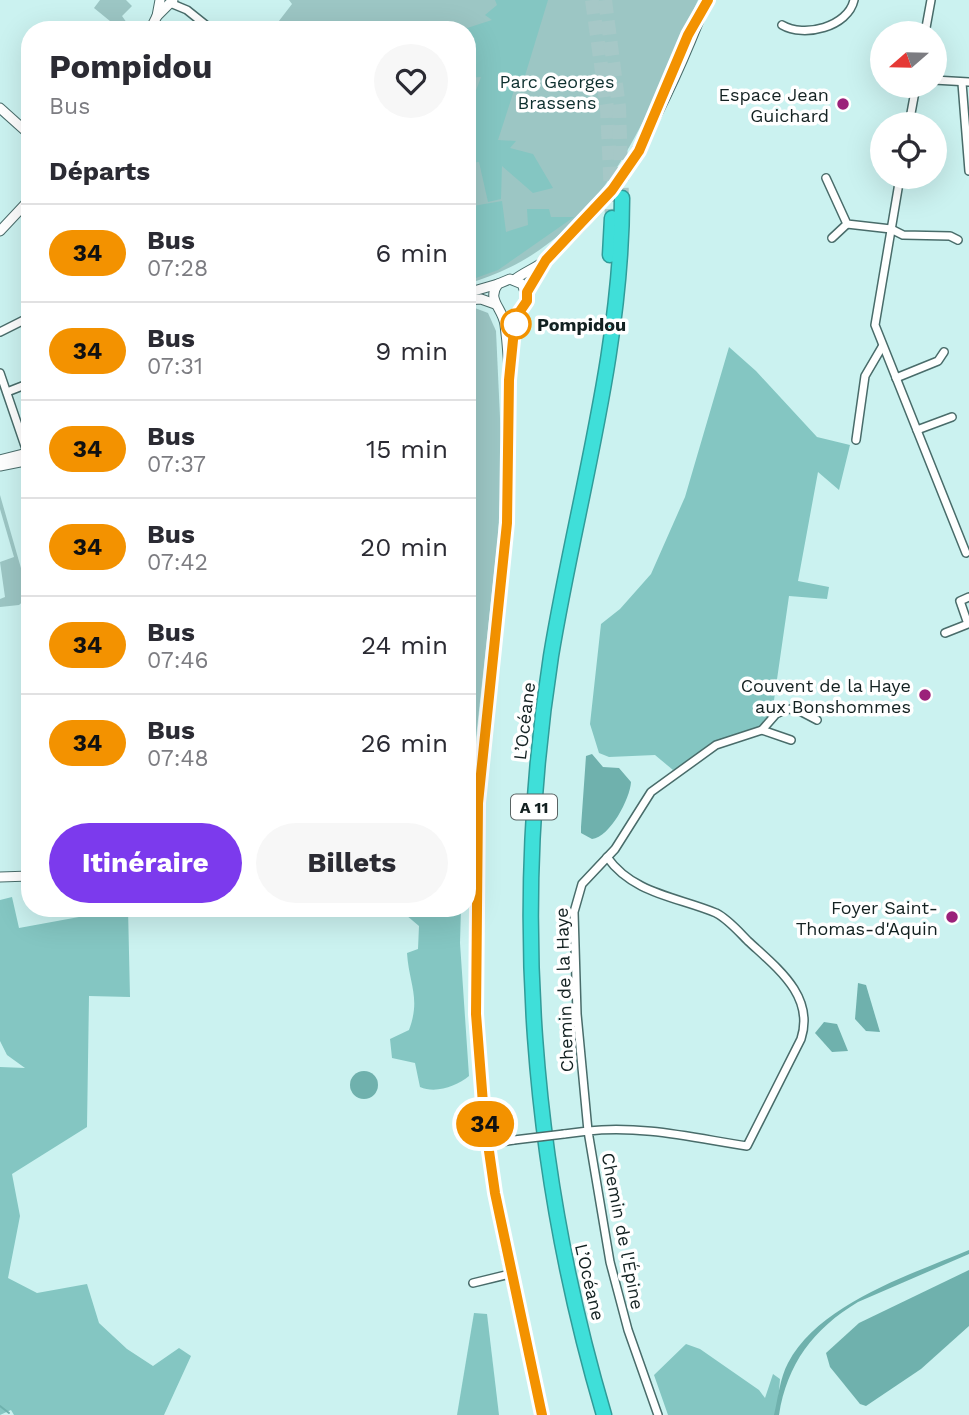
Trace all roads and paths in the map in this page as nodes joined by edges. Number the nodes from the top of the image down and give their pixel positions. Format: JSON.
{"nodes":[{"id":1,"x":181,"y":0,"type":"edge"},
{"id":2,"x":854,"y":0,"type":"edge"},
{"id":3,"x":931,"y":0,"type":"edge"},
{"id":4,"x":166,"y":1,"type":"edge"},
{"id":5,"x":707,"y":1,"type":"edge"},
{"id":6,"x":187,"y":10,"type":"junction"},
{"id":7,"x":154,"y":21,"type":"edge"},
{"id":8,"x":201,"y":21,"type":"edge"},
{"id":9,"x":927,"y":21,"type":"edge"},
{"id":10,"x":782,"y":25,"type":"dead end"},
{"id":11,"x":947,"y":81,"type":"edge"},
{"id":12,"x":965,"y":82,"type":"edge"},
{"id":13,"x":0,"y":108,"type":"edge"},
{"id":14,"x":21,"y":127,"type":"edge"},
{"id":15,"x":969,"y":172,"type":"edge"},
{"id":16,"x":826,"y":178,"type":"dead end"},
{"id":17,"x":898,"y":189,"type":"edge"},
{"id":18,"x":622,"y":198,"type":"tunnel mouth"},
{"id":19,"x":21,"y":202,"type":"edge"},
{"id":20,"x":21,"y":212,"type":"edge"},
{"id":21,"x":612,"y":218,"type":"tunnel mouth"},
{"id":22,"x":0,"y":224,"type":"edge"},
{"id":23,"x":847,"y":224,"type":"junction"},
{"id":24,"x":891,"y":229,"type":"junction"},
{"id":25,"x":0,"y":232,"type":"edge"},
{"id":26,"x":832,"y":238,"type":"dead end"},
{"id":27,"x":958,"y":240,"type":"dead end"},
{"id":28,"x":546,"y":260,"type":"junction"},
{"id":29,"x":514,"y":280,"type":"junction"},
{"id":30,"x":498,"y":284,"type":"junction"},
{"id":31,"x":476,"y":290,"type":"edge"},
{"id":32,"x":527,"y":292,"type":"junction"},
{"id":33,"x":476,"y":299,"type":"edge"},
{"id":34,"x":495,"y":304,"type":"junction"},
{"id":35,"x":520,"y":310,"type":"junction"},
{"id":36,"x":502,"y":311,"type":"junction"},
{"id":37,"x":21,"y":321,"type":"edge"},
{"id":38,"x":0,"y":332,"type":"edge"},
{"id":39,"x":882,"y":347,"type":"junction"},
{"id":40,"x":944,"y":352,"type":"dead end"},
{"id":41,"x":0,"y":373,"type":"edge"},
{"id":42,"x":896,"y":378,"type":"junction"},
{"id":43,"x":509,"y":380,"type":"junction"},
{"id":44,"x":21,"y":387,"type":"edge"},
{"id":45,"x":7,"y":392,"type":"junction"},
{"id":46,"x":952,"y":416,"type":"dead end"},
{"id":47,"x":917,"y":430,"type":"junction"},
{"id":48,"x":21,"y":436,"type":"edge"},
{"id":49,"x":856,"y":440,"type":"dead end"},
{"id":50,"x":21,"y":456,"type":"edge"},
{"id":51,"x":21,"y":457,"type":"edge"},
{"id":52,"x":0,"y":460,"type":"edge"},
{"id":53,"x":0,"y":466,"type":"edge"},
{"id":54,"x":966,"y":553,"type":"dead end"},
{"id":55,"x":969,"y":597,"type":"edge"},
{"id":56,"x":969,"y":623,"type":"edge"},
{"id":57,"x":945,"y":633,"type":"dead end"},
{"id":58,"x":817,"y":720,"type":"dead end"},
{"id":59,"x":762,"y":730,"type":"junction"},
{"id":60,"x":791,"y":740,"type":"dead end"},
{"id":61,"x":476,"y":804,"type":"edge"},
{"id":62,"x":607,"y":857,"type":"junction"},
{"id":63,"x":21,"y":876,"type":"edge"},
{"id":64,"x":0,"y":877,"type":"edge"},
{"id":65,"x":474,"y":917,"type":"edge"},
{"id":66,"x":588,"y":1131,"type":"junction"},
{"id":67,"x":487,"y":1144,"type":"junction"},
{"id":68,"x":510,"y":1274,"type":"junction"},
{"id":69,"x":473,"y":1283,"type":"dead end"},
{"id":70,"x":542,"y":1415,"type":"edge"},
{"id":71,"x":595,"y":1415,"type":"edge"},
{"id":72,"x":604,"y":1415,"type":"edge"},
{"id":73,"x":658,"y":1415,"type":"edge"}],
"edges":[{"from":1,"to":6,"type":"street"},
{"from":2,"to":10,"type":"street"},
{"from":3,"to":9,"type":"street"},
{"from":4,"to":6,"type":"street"},
{"from":4,"to":7,"type":"street"},
{"from":5,"to":28,"type":"street"},
{"from":6,"to":8,"type":"street"},
{"from":11,"to":12,"type":"street"},
{"from":12,"to":15,"type":"street"},
{"from":13,"to":14,"type":"street"},
{"from":16,"to":23,"type":"street"},
{"from":17,"to":24,"type":"street"},
{"from":18,"to":72,"type":"highway","name":"L’Océane","number":"A 11"},
{"from":19,"to":22,"type":"street"},
{"from":20,"to":25,"type":"street"},
{"from":21,"to":71,"type":"highway","name":"L’Océane","number":"A 11"},
{"from":23,"to":24,"type":"street"},
{"from":23,"to":26,"type":"street"},
{"from":24,"to":27,"type":"street"},
{"from":24,"to":39,"type":"street"},
{"from":28,"to":29,"type":"street"},
{"from":28,"to":32,"type":"street"},
{"from":29,"to":30,"type":"street"},
{"from":29,"to":32,"type":"street"},
{"from":30,"to":31,"type":"street"},
{"from":30,"to":34,"type":"street"},
{"from":32,"to":35,"type":"street"},
{"from":33,"to":34,"type":"street"},
{"from":34,"to":36,"type":"street"},
{"from":35,"to":36,"type":"street"},
{"from":35,"to":43,"type":"street"},
{"from":36,"to":43,"type":"street"},
{"from":37,"to":38,"type":"street"},
{"from":39,"to":42,"type":"street"},
{"from":39,"to":49,"type":"street"},
{"from":40,"to":42,"type":"street"},
{"from":41,"to":45,"type":"street"},
{"from":42,"to":47,"type":"street"},
{"from":43,"to":61,"type":"street"},
{"from":44,"to":45,"type":"street"},
{"from":45,"to":48,"type":"street"},
{"from":46,"to":47,"type":"street"},
{"from":47,"to":54,"type":"street"},
{"from":50,"to":52,"type":"street"},
{"from":51,"to":53,"type":"street"},
{"from":55,"to":56,"type":"street"},
{"from":56,"to":57,"type":"street"},
{"from":58,"to":59,"type":"street","name":"Chemin de la Haye"},
{"from":59,"to":60,"type":"street"},
{"from":59,"to":62,"type":"street","name":"Chemin de la Haye"},
{"from":62,"to":66,"type":"street","name":"Chemin de la Haye"},
{"from":62,"to":66,"type":"street"},
{"from":63,"to":64,"type":"street"},
{"from":65,"to":67,"type":"street"},
{"from":66,"to":67,"type":"street","bridge":true},
{"from":66,"to":73,"type":"street","name":"Chemin de l'Épine"},
{"from":67,"to":68,"type":"street"},
{"from":68,"to":69,"type":"street"},
{"from":68,"to":70,"type":"street"}]}
